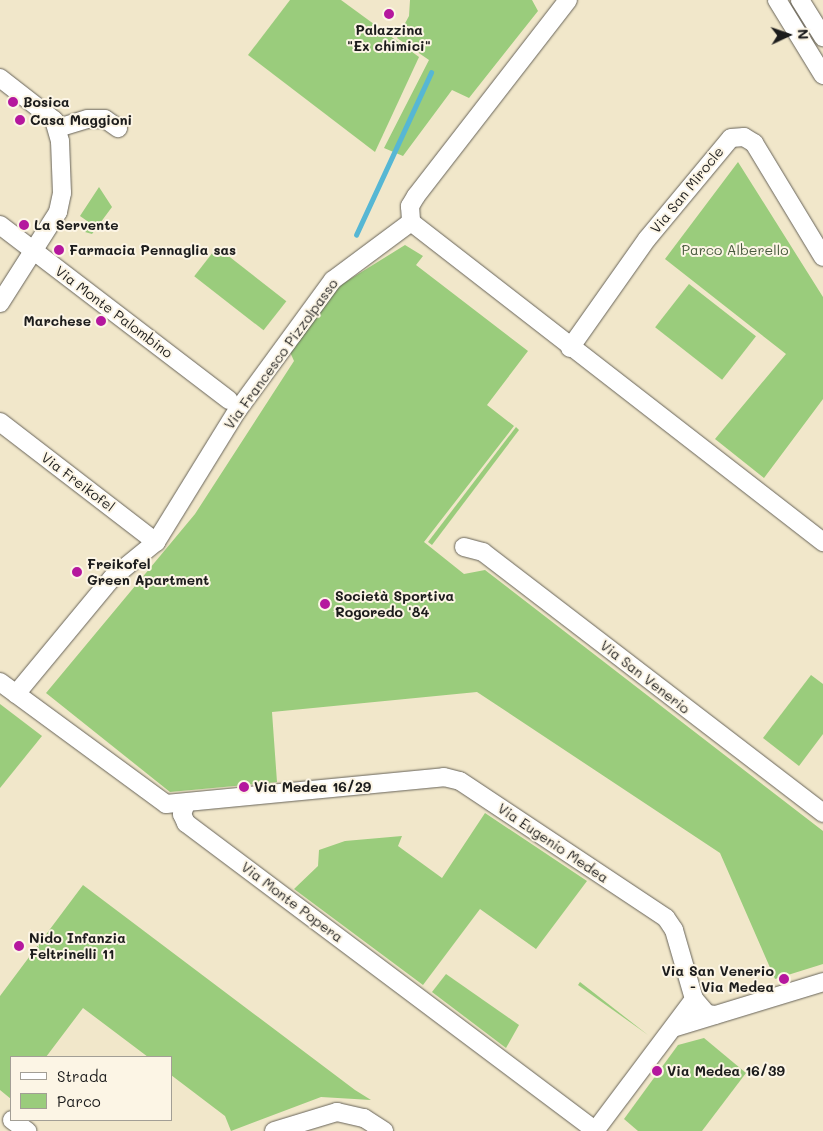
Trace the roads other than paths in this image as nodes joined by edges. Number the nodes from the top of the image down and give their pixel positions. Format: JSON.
{"nodes":[{"id":1,"x":777,"y":0,"type":"edge"},
{"id":2,"x":800,"y":0,"type":"edge"},
{"id":3,"x":564,"y":1,"type":"edge"},
{"id":4,"x":823,"y":37,"type":"edge"},
{"id":5,"x":823,"y":75,"type":"edge"},
{"id":6,"x":0,"y":78,"type":"edge"},
{"id":7,"x":58,"y":128,"type":"junction"},
{"id":8,"x":118,"y":128,"type":"dead end"},
{"id":9,"x":411,"y":222,"type":"junction"},
{"id":10,"x":0,"y":225,"type":"edge"},
{"id":11,"x":34,"y":251,"type":"junction"},
{"id":12,"x":823,"y":258,"type":"edge"},
{"id":13,"x":0,"y":302,"type":"edge"},
{"id":14,"x":570,"y":348,"type":"junction"},
{"id":15,"x":229,"y":400,"type":"dead end"},
{"id":16,"x":0,"y":422,"type":"edge"},
{"id":17,"x":156,"y":542,"type":"junction"},
{"id":18,"x":823,"y":542,"type":"edge"},
{"id":19,"x":464,"y":547,"type":"dead end"},
{"id":20,"x":0,"y":682,"type":"edge"},
{"id":21,"x":16,"y":694,"type":"junction"},
{"id":22,"x":186,"y":804,"type":"junction"},
{"id":23,"x":823,"y":813,"type":"edge"},
{"id":24,"x":823,"y":982,"type":"edge"},
{"id":25,"x":694,"y":999,"type":"junction"},
{"id":26,"x":715,"y":1015,"type":"junction"},
{"id":27,"x":673,"y":1028,"type":"junction"},
{"id":28,"x":13,"y":1121,"type":"edge"},
{"id":29,"x":27,"y":1131,"type":"edge"},
{"id":30,"x":274,"y":1131,"type":"edge"},
{"id":31,"x":384,"y":1131,"type":"edge"},
{"id":32,"x":596,"y":1131,"type":"edge"}],
"edges":[{"from":1,"to":5,"type":"street"},
{"from":2,"to":4,"type":"street"},
{"from":3,"to":9,"type":"street"},
{"from":6,"to":7,"type":"street"},
{"from":7,"to":8,"type":"street"},
{"from":7,"to":11,"type":"street"},
{"from":9,"to":14,"type":"street"},
{"from":9,"to":17,"type":"street","name":"Via Francesco Pizzolpasso"},
{"from":10,"to":11,"type":"street","name":"Via Monte Palombino"},
{"from":11,"to":13,"type":"street"},
{"from":11,"to":15,"type":"street","name":"Via Monte Palombino"},
{"from":12,"to":14,"type":"street","name":"Via San Mirocle"},
{"from":14,"to":18,"type":"street"},
{"from":16,"to":17,"type":"street","name":"Via Freikofel"},
{"from":17,"to":21,"type":"street","name":"Via Francesco Pizzolpasso"},
{"from":19,"to":23,"type":"street","name":"Via San Venerio"},
{"from":20,"to":21,"type":"street"},
{"from":21,"to":22,"type":"street"},
{"from":22,"to":25,"type":"street","name":"Via Eugenio Medea"},
{"from":22,"to":32,"type":"street","name":"Via Monte Popera"},
{"from":24,"to":26,"type":"street"},
{"from":25,"to":26,"type":"street"},
{"from":25,"to":27,"type":"street"},
{"from":26,"to":27,"type":"street"},
{"from":27,"to":32,"type":"street"},
{"from":28,"to":29,"type":"street"},
{"from":30,"to":31,"type":"street"}]}
